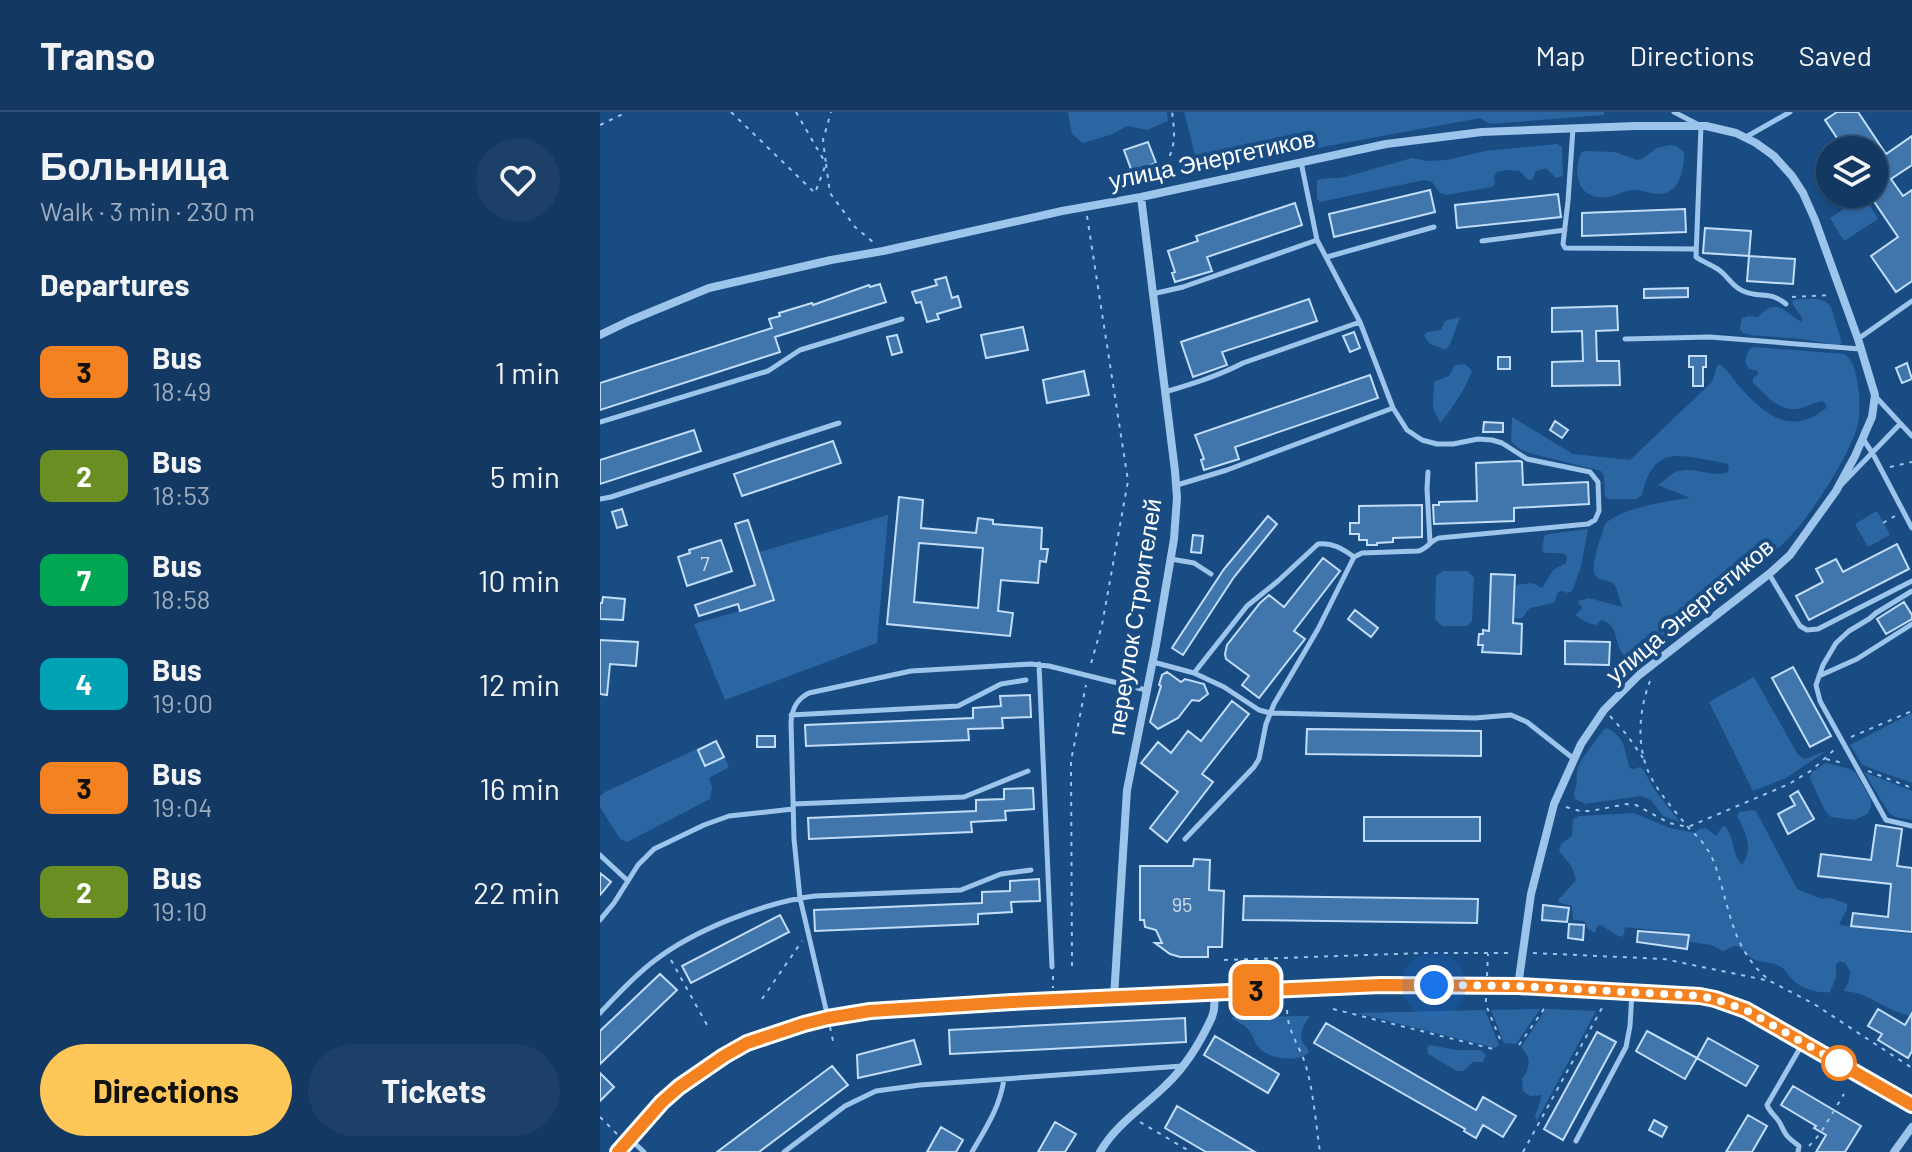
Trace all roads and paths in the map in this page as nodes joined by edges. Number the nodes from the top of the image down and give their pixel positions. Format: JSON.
{"nodes":[{"id":1,"x":627,"y":112,"type":"edge"},
{"id":2,"x":731,"y":112,"type":"edge"},
{"id":3,"x":796,"y":112,"type":"edge"},
{"id":4,"x":831,"y":112,"type":"edge"},
{"id":5,"x":1172,"y":112,"type":"edge"},
{"id":6,"x":1674,"y":112,"type":"edge"},
{"id":7,"x":1790,"y":112,"type":"edge"},
{"id":8,"x":600,"y":125,"type":"edge"},
{"id":9,"x":1701,"y":126,"type":"junction"},
{"id":10,"x":1573,"y":127,"type":"junction"},
{"id":11,"x":1745,"y":138,"type":"junction"},
{"id":12,"x":1301,"y":162,"type":"junction"},
{"id":13,"x":826,"y":164,"type":"junction"},
{"id":14,"x":1152,"y":194,"type":"junction"},
{"id":15,"x":1141,"y":197,"type":"junction"},
{"id":16,"x":1086,"y":207,"type":"junction"},
{"id":17,"x":1434,"y":227,"type":"dead end"},
{"id":18,"x":1565,"y":230,"type":"junction"},
{"id":19,"x":1317,"y":240,"type":"junction"},
{"id":20,"x":1482,"y":241,"type":"dead end"},
{"id":21,"x":1696,"y":249,"type":"junction"},
{"id":22,"x":883,"y":251,"type":"junction"},
{"id":23,"x":1327,"y":257,"type":"junction"},
{"id":24,"x":1152,"y":294,"type":"junction"},
{"id":25,"x":1842,"y":294,"type":"junction"},
{"id":26,"x":1775,"y":296,"type":"junction"},
{"id":27,"x":1912,"y":301,"type":"edge"},
{"id":28,"x":1786,"y":304,"type":"dead end"},
{"id":29,"x":902,"y":319,"type":"dead end"},
{"id":30,"x":1360,"y":322,"type":"junction"},
{"id":31,"x":600,"y":335,"type":"edge"},
{"id":32,"x":1625,"y":339,"type":"dead end"},
{"id":33,"x":1858,"y":339,"type":"junction"},
{"id":34,"x":1861,"y":350,"type":"junction"},
{"id":35,"x":1165,"y":392,"type":"junction"},
{"id":36,"x":1875,"y":395,"type":"junction"},
{"id":37,"x":1393,"y":408,"type":"junction"},
{"id":38,"x":600,"y":422,"type":"edge"},
{"id":39,"x":839,"y":423,"type":"dead end"},
{"id":40,"x":1900,"y":424,"type":"junction"},
{"id":41,"x":1912,"y":436,"type":"edge"},
{"id":42,"x":1863,"y":439,"type":"junction"},
{"id":43,"x":1873,"y":454,"type":"junction"},
{"id":44,"x":1912,"y":462,"type":"edge"},
{"id":45,"x":1887,"y":468,"type":"dead end"},
{"id":46,"x":1428,"y":472,"type":"dead end"},
{"id":47,"x":1176,"y":485,"type":"junction"},
{"id":48,"x":1836,"y":491,"type":"junction"},
{"id":49,"x":600,"y":499,"type":"edge"},
{"id":50,"x":1899,"y":514,"type":"dead end"},
{"id":51,"x":1883,"y":523,"type":"dead end"},
{"id":52,"x":1912,"y":528,"type":"edge"},
{"id":53,"x":1430,"y":542,"type":"junction"},
{"id":54,"x":1354,"y":557,"type":"junction"},
{"id":55,"x":1170,"y":558,"type":"junction"},
{"id":56,"x":1211,"y":574,"type":"dead end"},
{"id":57,"x":1769,"y":574,"type":"junction"},
{"id":58,"x":1912,"y":581,"type":"edge"},
{"id":59,"x":1912,"y":591,"type":"edge"},
{"id":60,"x":1912,"y":624,"type":"edge"},
{"id":61,"x":1153,"y":662,"type":"junction"},
{"id":62,"x":1039,"y":664,"type":"junction"},
{"id":63,"x":1194,"y":673,"type":"junction"},
{"id":64,"x":1088,"y":675,"type":"junction"},
{"id":65,"x":1818,"y":677,"type":"junction"},
{"id":66,"x":1026,"y":680,"type":"dead end"},
{"id":67,"x":1650,"y":681,"type":"dead end"},
{"id":68,"x":1147,"y":691,"type":"junction"},
{"id":69,"x":1604,"y":710,"type":"junction"},
{"id":70,"x":1912,"y":711,"type":"edge"},
{"id":71,"x":1270,"y":713,"type":"junction"},
{"id":72,"x":791,"y":715,"type":"junction"},
{"id":73,"x":1843,"y":742,"type":"junction"},
{"id":74,"x":1574,"y":759,"type":"junction"},
{"id":75,"x":1644,"y":759,"type":"junction"},
{"id":76,"x":1028,"y":771,"type":"dead end"},
{"id":77,"x":793,"y":806,"type":"junction"},
{"id":78,"x":1563,"y":807,"type":"dead end"},
{"id":79,"x":1912,"y":826,"type":"edge"},
{"id":80,"x":1688,"y":827,"type":"junction"},
{"id":81,"x":1185,"y":839,"type":"dead end"},
{"id":82,"x":600,"y":855,"type":"edge"},
{"id":83,"x":1031,"y":870,"type":"dead end"},
{"id":84,"x":628,"y":881,"type":"junction"},
{"id":85,"x":800,"y":898,"type":"junction"},
{"id":86,"x":600,"y":920,"type":"edge"},
{"id":87,"x":807,"y":933,"type":"junction"},
{"id":88,"x":666,"y":952,"type":"junction"},
{"id":89,"x":1488,"y":953,"type":"junction"},
{"id":90,"x":1522,"y":953,"type":"junction"},
{"id":91,"x":1224,"y":960,"type":"dead end"},
{"id":92,"x":1072,"y":966,"type":"dead end"},
{"id":93,"x":1052,"y":967,"type":"joint"},
{"id":94,"x":1770,"y":981,"type":"junction"},
{"id":95,"x":1487,"y":985,"type":"junction"},
{"id":96,"x":1518,"y":986,"type":"junction"},
{"id":97,"x":1053,"y":988,"type":"dead end"},
{"id":98,"x":1632,"y":991,"type":"junction"},
{"id":99,"x":1215,"y":993,"type":"junction"},
{"id":100,"x":1114,"y":997,"type":"junction"},
{"id":101,"x":762,"y":999,"type":"dead end"},
{"id":102,"x":1546,"y":1006,"type":"dead end"},
{"id":103,"x":1603,"y":1006,"type":"dead end"},
{"id":104,"x":1333,"y":1009,"type":"dead end"},
{"id":105,"x":1287,"y":1010,"type":"dead end"},
{"id":106,"x":600,"y":1013,"type":"edge"},
{"id":107,"x":828,"y":1018,"type":"junction"},
{"id":108,"x":707,"y":1025,"type":"dead end"},
{"id":109,"x":833,"y":1041,"type":"dead end"},
{"id":110,"x":1803,"y":1043,"type":"junction"},
{"id":111,"x":1502,"y":1044,"type":"dead end"},
{"id":112,"x":1519,"y":1045,"type":"dead end"},
{"id":113,"x":1493,"y":1049,"type":"dead end"},
{"id":114,"x":1183,"y":1066,"type":"junction"},
{"id":115,"x":1912,"y":1068,"type":"edge"},
{"id":116,"x":1004,"y":1079,"type":"junction"},
{"id":117,"x":1844,"y":1094,"type":"dead end"},
{"id":118,"x":1912,"y":1105,"type":"edge"},
{"id":119,"x":600,"y":1117,"type":"edge"},
{"id":120,"x":1137,"y":1120,"type":"dead end"},
{"id":121,"x":1912,"y":1127,"type":"edge"},
{"id":122,"x":627,"y":1140,"type":"junction"},
{"id":123,"x":1576,"y":1141,"type":"dead end"},
{"id":124,"x":1798,"y":1149,"type":"edge"},
{"id":125,"x":618,"y":1152,"type":"edge"},
{"id":126,"x":644,"y":1152,"type":"edge"},
{"id":127,"x":784,"y":1152,"type":"edge"},
{"id":128,"x":972,"y":1152,"type":"edge"},
{"id":129,"x":1100,"y":1152,"type":"edge"},
{"id":130,"x":1191,"y":1152,"type":"edge"},
{"id":131,"x":1320,"y":1152,"type":"edge"},
{"id":132,"x":1523,"y":1152,"type":"edge"},
{"id":133,"x":1894,"y":1152,"type":"edge"}],
"edges":[{"from":1,"to":8,"type":"path"},
{"from":2,"to":13,"type":"path"},
{"from":3,"to":13,"type":"path"},
{"from":4,"to":13,"type":"path"},
{"from":5,"to":14,"type":"path"},
{"from":6,"to":9,"type":"lane"},
{"from":7,"to":11,"type":"lane"},
{"from":9,"to":10,"type":"street","name":"улица Энергетиков"},
{"from":9,"to":11,"type":"street","name":"улица Энергетиков"},
{"from":9,"to":21,"type":"lane"},
{"from":10,"to":12,"type":"street","name":"улица Энергетиков"},
{"from":10,"to":18,"type":"lane"},
{"from":11,"to":25,"type":"street","name":"улица Энергетиков"},
{"from":12,"to":14,"type":"street","name":"улица Энергетиков"},
{"from":12,"to":19,"type":"lane"},
{"from":13,"to":22,"type":"path"},
{"from":14,"to":15,"type":"street","name":"улица Энергетиков"},
{"from":15,"to":16,"type":"street","name":"улица Энергетиков"},
{"from":15,"to":24,"type":"street","name":"переулок Строителей"},
{"from":16,"to":22,"type":"street","name":"улица Энергетиков"},
{"from":16,"to":64,"type":"path"},
{"from":17,"to":23,"type":"lane"},
{"from":18,"to":20,"type":"lane"},
{"from":18,"to":21,"type":"lane"},
{"from":19,"to":23,"type":"lane"},
{"from":19,"to":24,"type":"lane"},
{"from":21,"to":26,"type":"lane"},
{"from":22,"to":31,"type":"street","name":"улица Энергетиков"},
{"from":23,"to":30,"type":"lane"},
{"from":24,"to":35,"type":"street","name":"переулок Строителей"},
{"from":25,"to":26,"type":"path"},
{"from":25,"to":33,"type":"street","name":"улица Энергетиков"},
{"from":26,"to":28,"type":"lane"},
{"from":27,"to":33,"type":"lane"},
{"from":29,"to":38,"type":"lane"},
{"from":30,"to":35,"type":"lane"},
{"from":30,"to":37,"type":"lane"},
{"from":32,"to":34,"type":"lane"},
{"from":33,"to":34,"type":"street","name":"улица Энергетиков"},
{"from":34,"to":36,"type":"street","name":"улица Энергетиков"},
{"from":35,"to":47,"type":"street","name":"переулок Строителей"},
{"from":36,"to":40,"type":"lane"},
{"from":36,"to":42,"type":"street","name":"улица Энергетиков"},
{"from":37,"to":47,"type":"lane"},
{"from":37,"to":53,"type":"lane"},
{"from":39,"to":49,"type":"lane"},
{"from":40,"to":41,"type":"lane"},
{"from":40,"to":43,"type":"lane"},
{"from":42,"to":43,"type":"lane"},
{"from":42,"to":48,"type":"street","name":"улица Энергетиков"},
{"from":43,"to":48,"type":"lane"},
{"from":43,"to":52,"type":"lane"},
{"from":44,"to":45,"type":"path"},
{"from":46,"to":53,"type":"lane"},
{"from":47,"to":55,"type":"street","name":"переулок Строителей"},
{"from":48,"to":57,"type":"street","name":"улица Энергетиков"},
{"from":50,"to":51,"type":"path"},
{"from":53,"to":54,"type":"lane"},
{"from":54,"to":63,"type":"lane"},
{"from":54,"to":71,"type":"lane"},
{"from":55,"to":56,"type":"lane"},
{"from":55,"to":61,"type":"street","name":"переулок Строителей"},
{"from":57,"to":58,"type":"lane"},
{"from":57,"to":69,"type":"street","name":"улица Энергетиков"},
{"from":59,"to":65,"type":"lane"},
{"from":60,"to":65,"type":"lane"},
{"from":61,"to":63,"type":"lane"},
{"from":61,"to":68,"type":"street","name":"переулок Строителей"},
{"from":62,"to":64,"type":"lane"},
{"from":62,"to":72,"type":"lane"},
{"from":62,"to":93,"type":"lane"},
{"from":63,"to":71,"type":"lane"},
{"from":64,"to":68,"type":"lane"},
{"from":64,"to":92,"type":"path"},
{"from":65,"to":73,"type":"lane"},
{"from":66,"to":72,"type":"lane"},
{"from":67,"to":75,"type":"path"},
{"from":68,"to":100,"type":"street","name":"переулок Строителей"},
{"from":69,"to":74,"type":"street","name":"улица Энергетиков"},
{"from":69,"to":75,"type":"path"},
{"from":70,"to":73,"type":"path"},
{"from":71,"to":74,"type":"lane"},
{"from":71,"to":81,"type":"lane"},
{"from":72,"to":77,"type":"lane"},
{"from":73,"to":79,"type":"lane"},
{"from":73,"to":80,"type":"path"},
{"from":74,"to":90,"type":"street","name":"улица Энергетиков"},
{"from":75,"to":80,"type":"path"},
{"from":76,"to":77,"type":"lane"},
{"from":77,"to":84,"type":"lane"},
{"from":77,"to":85,"type":"lane"},
{"from":78,"to":80,"type":"path"},
{"from":80,"to":94,"type":"path"},
{"from":82,"to":84,"type":"lane"},
{"from":83,"to":85,"type":"lane"},
{"from":84,"to":86,"type":"lane"},
{"from":85,"to":87,"type":"lane"},
{"from":85,"to":88,"type":"lane"},
{"from":87,"to":101,"type":"path"},
{"from":87,"to":107,"type":"lane"},
{"from":88,"to":106,"type":"lane"},
{"from":88,"to":108,"type":"path"},
{"from":89,"to":90,"type":"path"},
{"from":89,"to":91,"type":"path"},
{"from":89,"to":95,"type":"path"},
{"from":90,"to":94,"type":"path"},
{"from":90,"to":96,"type":"street","name":"улица Энергетиков"},
{"from":93,"to":97,"type":"path"},
{"from":94,"to":115,"type":"path"},
{"from":95,"to":96,"type":"street"},
{"from":95,"to":99,"type":"street"},
{"from":95,"to":111,"type":"path"},
{"from":96,"to":98,"type":"street"},
{"from":98,"to":110,"type":"street"},
{"from":98,"to":123,"type":"lane"},
{"from":99,"to":100,"type":"street"},
{"from":99,"to":114,"type":"street"},
{"from":100,"to":107,"type":"street"},
{"from":102,"to":112,"type":"path"},
{"from":103,"to":132,"type":"path"},
{"from":104,"to":113,"type":"path"},
{"from":105,"to":131,"type":"path"},
{"from":107,"to":109,"type":"path"},
{"from":107,"to":122,"type":"street"},
{"from":110,"to":118,"type":"street"},
{"from":110,"to":124,"type":"lane"},
{"from":114,"to":116,"type":"lane"},
{"from":114,"to":129,"type":"street"},
{"from":116,"to":127,"type":"lane"},
{"from":116,"to":128,"type":"lane"},
{"from":117,"to":124,"type":"path"},
{"from":119,"to":122,"type":"path"},
{"from":120,"to":130,"type":"path"},
{"from":121,"to":133,"type":"street"},
{"from":122,"to":125,"type":"street"},
{"from":122,"to":126,"type":"lane"}]}
